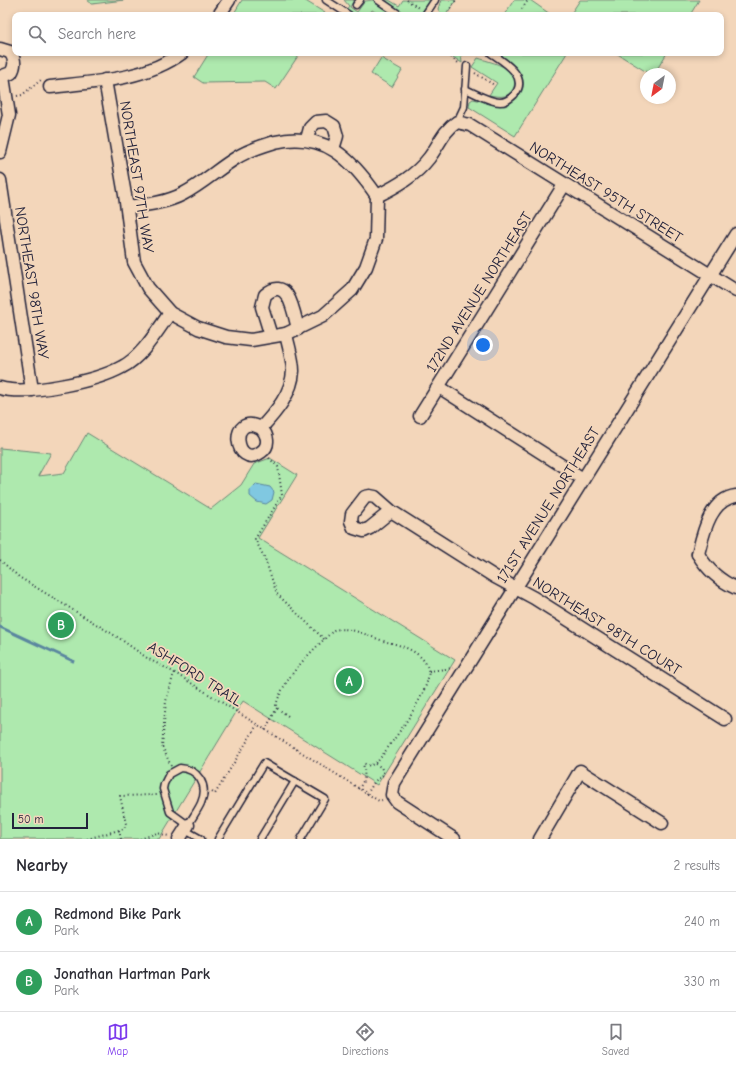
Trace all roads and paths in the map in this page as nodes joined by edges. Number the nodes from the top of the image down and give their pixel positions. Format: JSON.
{"nodes":[{"id":1,"x":229,"y":0,"type":"edge"},
{"id":2,"x":326,"y":0,"type":"edge"},
{"id":3,"x":378,"y":0,"type":"edge"},
{"id":4,"x":409,"y":0,"type":"edge"},
{"id":5,"x":435,"y":0,"type":"edge"},
{"id":6,"x":456,"y":0,"type":"edge"},
{"id":7,"x":528,"y":0,"type":"edge"},
{"id":8,"x":522,"y":9,"type":"dead end"},
{"id":9,"x":221,"y":12,"type":"edge"},
{"id":10,"x":344,"y":12,"type":"edge"},
{"id":11,"x":396,"y":12,"type":"edge"},
{"id":12,"x":425,"y":12,"type":"edge"},
{"id":13,"x":429,"y":12,"type":"edge"},
{"id":14,"x":448,"y":12,"type":"edge"},
{"id":15,"x":0,"y":49,"type":"edge"},
{"id":16,"x":177,"y":56,"type":"edge"},
{"id":17,"x":448,"y":56,"type":"edge"},
{"id":18,"x":496,"y":56,"type":"edge"},
{"id":19,"x":460,"y":64,"type":"dead end"},
{"id":20,"x":467,"y":66,"type":"dead end"},
{"id":21,"x":472,"y":71,"type":"dead end"},
{"id":22,"x":2,"y":77,"type":"edge"},
{"id":23,"x":105,"y":80,"type":"junction"},
{"id":24,"x":46,"y":83,"type":"joint"},
{"id":25,"x":494,"y":85,"type":"dead end"},
{"id":26,"x":465,"y":89,"type":"junction"},
{"id":27,"x":17,"y":96,"type":"dead end"},
{"id":28,"x":458,"y":122,"type":"junction"},
{"id":29,"x":307,"y":139,"type":"junction"},
{"id":30,"x":333,"y":149,"type":"junction"},
{"id":31,"x":0,"y":152,"type":"edge"},
{"id":32,"x":0,"y":180,"type":"edge"},
{"id":33,"x":564,"y":184,"type":"junction"},
{"id":34,"x":377,"y":196,"type":"junction"},
{"id":35,"x":127,"y":207,"type":"junction"},
{"id":36,"x":736,"y":234,"type":"edge"},
{"id":37,"x":710,"y":276,"type":"junction"},
{"id":38,"x":736,"y":291,"type":"edge"},
{"id":39,"x":170,"y":313,"type":"junction"},
{"id":40,"x":298,"y":329,"type":"junction"},
{"id":41,"x":286,"y":334,"type":"junction"},
{"id":42,"x":271,"y":336,"type":"junction"},
{"id":43,"x":439,"y":387,"type":"junction"},
{"id":44,"x":0,"y":388,"type":"edge"},
{"id":45,"x":32,"y":390,"type":"junction"},
{"id":46,"x":420,"y":416,"type":"dead end"},
{"id":47,"x":262,"y":428,"type":"junction"},
{"id":48,"x":263,"y":451,"type":"junction"},
{"id":49,"x":583,"y":479,"type":"junction"},
{"id":50,"x":736,"y":496,"type":"edge"},
{"id":51,"x":391,"y":511,"type":"dead end"},
{"id":52,"x":0,"y":560,"type":"edge"},
{"id":53,"x":736,"y":588,"type":"edge"},
{"id":54,"x":515,"y":589,"type":"junction"},
{"id":55,"x":324,"y":639,"type":"junction"},
{"id":56,"x":454,"y":668,"type":"dead end"},
{"id":57,"x":429,"y":671,"type":"junction"},
{"id":58,"x":174,"y":673,"type":"junction"},
{"id":59,"x":277,"y":708,"type":"junction"},
{"id":60,"x":288,"y":716,"type":"dead end"},
{"id":61,"x":725,"y":718,"type":"dead end"},
{"id":62,"x":257,"y":725,"type":"junction"},
{"id":63,"x":264,"y":730,"type":"junction"},
{"id":64,"x":374,"y":764,"type":"junction"},
{"id":65,"x":174,"y":770,"type":"junction"},
{"id":66,"x":295,"y":781,"type":"junction"},
{"id":67,"x":358,"y":789,"type":"junction"},
{"id":68,"x":215,"y":794,"type":"dead end"},
{"id":69,"x":367,"y":794,"type":"junction"},
{"id":70,"x":165,"y":795,"type":"junction"},
{"id":71,"x":387,"y":798,"type":"junction"},
{"id":72,"x":662,"y":823,"type":"dead end"},
{"id":73,"x":119,"y":830,"type":"junction"},
{"id":74,"x":184,"y":831,"type":"edge"},
{"id":75,"x":87,"y":839,"type":"edge"},
{"id":76,"x":121,"y":839,"type":"edge"},
{"id":77,"x":140,"y":839,"type":"edge"},
{"id":78,"x":173,"y":839,"type":"edge"},
{"id":79,"x":200,"y":839,"type":"edge"},
{"id":80,"x":218,"y":839,"type":"edge"},
{"id":81,"x":260,"y":839,"type":"edge"},
{"id":82,"x":301,"y":839,"type":"edge"},
{"id":83,"x":454,"y":839,"type":"edge"},
{"id":84,"x":540,"y":839,"type":"edge"}],
"edges":[{"from":1,"to":9,"type":"street"},
{"from":2,"to":10,"type":"lane"},
{"from":3,"to":11,"type":"lane"},
{"from":4,"to":12,"type":"path"},
{"from":5,"to":13,"type":"lane"},
{"from":6,"to":14,"type":"path"},
{"from":7,"to":8,"type":"path"},
{"from":15,"to":22,"type":"street"},
{"from":16,"to":23,"type":"street"},
{"from":17,"to":19,"type":"path"},
{"from":18,"to":26,"type":"lane"},
{"from":20,"to":26,"type":"lane"},
{"from":21,"to":25,"type":"path"},
{"from":22,"to":31,"type":"street"},
{"from":23,"to":24,"type":"street"},
{"from":23,"to":35,"type":"street","name":"NORTHEAST 97TH WAY"},
{"from":24,"to":27,"type":"path"},
{"from":26,"to":28,"type":"lane"},
{"from":28,"to":33,"type":"street","name":"NORTHEAST 95TH STREET"},
{"from":28,"to":34,"type":"street"},
{"from":29,"to":30,"type":"street"},
{"from":29,"to":30,"type":"street"},
{"from":29,"to":35,"type":"street"},
{"from":30,"to":34,"type":"street"},
{"from":32,"to":45,"type":"street","name":"NORTHEAST 98TH WAY"},
{"from":33,"to":37,"type":"street","name":"NORTHEAST 95TH STREET"},
{"from":33,"to":43,"type":"street","name":"172ND AVENUE NORTHEAST"},
{"from":34,"to":40,"type":"street","name":"NORTHEAST 97TH WAY"},
{"from":35,"to":39,"type":"street","name":"NORTHEAST 97TH WAY"},
{"from":36,"to":37,"type":"street","name":"171ST AVENUE NORTHEAST"},
{"from":37,"to":38,"type":"street","name":"NORTHEAST 95TH STREET"},
{"from":37,"to":49,"type":"street","name":"171ST AVENUE NORTHEAST"},
{"from":39,"to":42,"type":"street","name":"NORTHEAST 97TH WAY"},
{"from":39,"to":45,"type":"street"},
{"from":40,"to":41,"type":"street","name":"NORTHEAST 97TH WAY"},
{"from":40,"to":42,"type":"street"},
{"from":41,"to":42,"type":"street","name":"NORTHEAST 97TH WAY"},
{"from":41,"to":47,"type":"street"},
{"from":43,"to":46,"type":"street","name":"172ND AVENUE NORTHEAST"},
{"from":43,"to":49,"type":"street"},
{"from":44,"to":45,"type":"street"},
{"from":47,"to":48,"type":"street"},
{"from":47,"to":48,"type":"street"},
{"from":48,"to":55,"type":"path"},
{"from":49,"to":54,"type":"street","name":"171ST AVENUE NORTHEAST"},
{"from":50,"to":53,"type":"street"},
{"from":51,"to":54,"type":"street","name":"NORTHEAST 98TH COURT"},
{"from":52,"to":58,"type":"path","name":"ASHFORD TRAIL"},
{"from":54,"to":61,"type":"street","name":"NORTHEAST 98TH COURT"},
{"from":54,"to":71,"type":"street","name":"171ST AVENUE NORTHEAST"},
{"from":55,"to":57,"type":"path"},
{"from":55,"to":59,"type":"path"},
{"from":56,"to":57,"type":"path"},
{"from":57,"to":64,"type":"path"},
{"from":58,"to":62,"type":"path","name":"ASHFORD TRAIL"},
{"from":58,"to":65,"type":"path"},
{"from":59,"to":60,"type":"path"},
{"from":59,"to":63,"type":"path"},
{"from":62,"to":63,"type":"path","name":"ASHFORD TRAIL"},
{"from":62,"to":68,"type":"path"},
{"from":63,"to":67,"type":"path","name":"ASHFORD TRAIL"},
{"from":64,"to":67,"type":"path"},
{"from":64,"to":69,"type":"path"},
{"from":65,"to":70,"type":"lane"},
{"from":65,"to":74,"type":"lane"},
{"from":66,"to":80,"type":"lane"},
{"from":66,"to":81,"type":"lane"},
{"from":66,"to":82,"type":"lane"},
{"from":67,"to":69,"type":"path","name":"ASHFORD TRAIL"},
{"from":69,"to":71,"type":"path","name":"ASHFORD TRAIL"},
{"from":70,"to":73,"type":"path"},
{"from":70,"to":74,"type":"lane"},
{"from":71,"to":83,"type":"street"},
{"from":72,"to":84,"type":"street"},
{"from":73,"to":75,"type":"path"},
{"from":73,"to":76,"type":"path"},
{"from":74,"to":79,"type":"lane"},
{"from":77,"to":78,"type":"path"}]}
